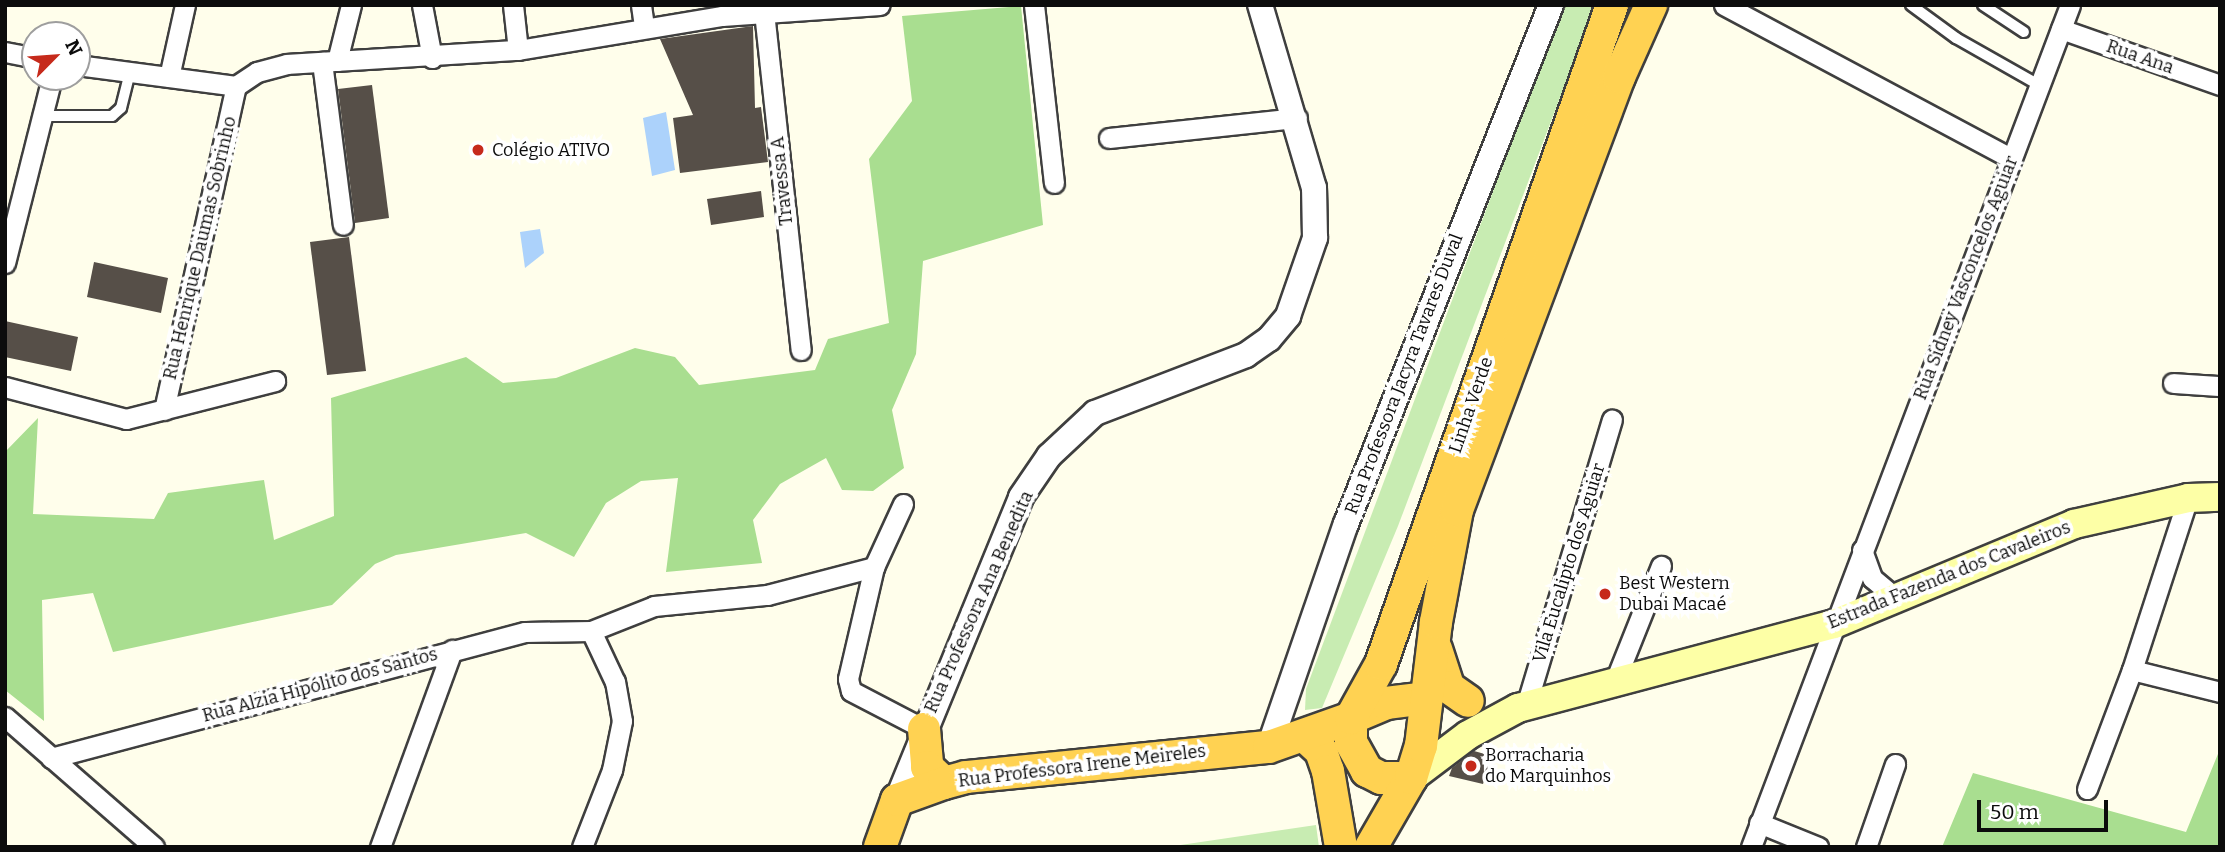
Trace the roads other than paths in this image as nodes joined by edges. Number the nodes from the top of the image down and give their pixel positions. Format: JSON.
{"nodes":[{"id":1,"x":185,"y":5,"type":"edge"},
{"id":2,"x":351,"y":5,"type":"edge"},
{"id":3,"x":422,"y":5,"type":"edge"},
{"id":4,"x":513,"y":5,"type":"edge"},
{"id":5,"x":641,"y":5,"type":"edge"},
{"id":6,"x":880,"y":5,"type":"edge"},
{"id":7,"x":1034,"y":5,"type":"edge"},
{"id":8,"x":1260,"y":5,"type":"edge"},
{"id":9,"x":1551,"y":5,"type":"edge"},
{"id":10,"x":1612,"y":5,"type":"edge"},
{"id":11,"x":1651,"y":5,"type":"edge"},
{"id":12,"x":1724,"y":5,"type":"edge"},
{"id":13,"x":1910,"y":5,"type":"edge"},
{"id":14,"x":1931,"y":5,"type":"edge"},
{"id":15,"x":1983,"y":5,"type":"edge"},
{"id":16,"x":2070,"y":5,"type":"edge"},
{"id":17,"x":819,"y":8,"type":"edge"},
{"id":18,"x":764,"y":12,"type":"junction"},
{"id":19,"x":1924,"y":15,"type":"junction"},
{"id":20,"x":644,"y":27,"type":"junction"},
{"id":21,"x":2061,"y":29,"type":"junction"},
{"id":22,"x":2024,"y":32,"type":"dead end"},
{"id":23,"x":518,"y":50,"type":"junction"},
{"id":24,"x":432,"y":58,"type":"junction"},
{"id":25,"x":329,"y":61,"type":"junction"},
{"id":26,"x":91,"y":67,"type":"edge"},
{"id":27,"x":130,"y":72,"type":"junction"},
{"id":28,"x":169,"y":77,"type":"junction"},
{"id":29,"x":2039,"y":85,"type":"junction"},
{"id":30,"x":2220,"y":85,"type":"edge"},
{"id":31,"x":236,"y":86,"type":"junction"},
{"id":32,"x":48,"y":91,"type":"edge"},
{"id":33,"x":42,"y":116,"type":"junction"},
{"id":34,"x":1297,"y":118,"type":"junction"},
{"id":35,"x":1109,"y":138,"type":"dead end"},
{"id":36,"x":2011,"y":158,"type":"junction"},
{"id":37,"x":1054,"y":183,"type":"dead end"},
{"id":38,"x":343,"y":225,"type":"dead end"},
{"id":39,"x":5,"y":263,"type":"edge"},
{"id":40,"x":801,"y":350,"type":"dead end"},
{"id":41,"x":275,"y":382,"type":"dead end"},
{"id":42,"x":2174,"y":383,"type":"dead end"},
{"id":43,"x":2220,"y":386,"type":"edge"},
{"id":44,"x":5,"y":387,"type":"edge"},
{"id":45,"x":164,"y":410,"type":"junction"},
{"id":46,"x":1612,"y":420,"type":"dead end"},
{"id":47,"x":2220,"y":497,"type":"edge"},
{"id":48,"x":2188,"y":498,"type":"junction"},
{"id":49,"x":904,"y":504,"type":"dead end"},
{"id":50,"x":1862,"y":550,"type":"junction"},
{"id":51,"x":1661,"y":566,"type":"dead end"},
{"id":52,"x":874,"y":567,"type":"junction"},
{"id":53,"x":1897,"y":599,"type":"junction"},
{"id":54,"x":1436,"y":622,"type":"junction"},
{"id":55,"x":1834,"y":624,"type":"junction"},
{"id":56,"x":591,"y":631,"type":"junction"},
{"id":57,"x":452,"y":650,"type":"junction"},
{"id":58,"x":2132,"y":670,"type":"junction"},
{"id":59,"x":1615,"y":681,"type":"junction"},
{"id":60,"x":2220,"y":692,"type":"edge"},
{"id":61,"x":1426,"y":698,"type":"junction"},
{"id":62,"x":1468,"y":701,"type":"junction"},
{"id":63,"x":1522,"y":707,"type":"junction"},
{"id":64,"x":5,"y":718,"type":"edge"},
{"id":65,"x":1351,"y":718,"type":"junction"},
{"id":66,"x":923,"y":729,"type":"junction"},
{"id":67,"x":1306,"y":737,"type":"junction"},
{"id":68,"x":1269,"y":747,"type":"junction"},
{"id":69,"x":51,"y":758,"type":"junction"},
{"id":70,"x":1895,"y":764,"type":"dead end"},
{"id":71,"x":1411,"y":778,"type":"junction"},
{"id":72,"x":944,"y":783,"type":"junction"},
{"id":73,"x":2087,"y":789,"type":"dead end"},
{"id":74,"x":897,"y":800,"type":"junction"},
{"id":75,"x":1759,"y":823,"type":"junction"},
{"id":76,"x":154,"y":847,"type":"edge"},
{"id":77,"x":380,"y":847,"type":"edge"},
{"id":78,"x":582,"y":847,"type":"edge"},
{"id":79,"x":880,"y":847,"type":"edge"},
{"id":80,"x":1341,"y":847,"type":"edge"},
{"id":81,"x":1371,"y":847,"type":"edge"},
{"id":82,"x":1751,"y":847,"type":"edge"},
{"id":83,"x":1818,"y":847,"type":"edge"},
{"id":84,"x":1866,"y":847,"type":"edge"}],
"edges":[{"from":1,"to":28,"type":"street"},
{"from":2,"to":25,"type":"street"},
{"from":3,"to":24,"type":"street"},
{"from":4,"to":23,"type":"street"},
{"from":5,"to":20,"type":"street"},
{"from":6,"to":17,"type":"street"},
{"from":7,"to":37,"type":"street"},
{"from":8,"to":34,"type":"street","name":"Rua Professora Ana Benedita"},
{"from":9,"to":68,"type":"street","name":"Rua Professora Jacyra Tavares Duval"},
{"from":10,"to":65,"type":"highway","name":"Linha Verde"},
{"from":11,"to":54,"type":"highway","name":"Linha Verde"},
{"from":12,"to":36,"type":"street"},
{"from":13,"to":19,"type":"lane"},
{"from":14,"to":19,"type":"lane"},
{"from":15,"to":22,"type":"lane"},
{"from":16,"to":21,"type":"street","name":"Rua Sidney Vasconcelos Aguiar"},
{"from":17,"to":18,"type":"street"},
{"from":18,"to":20,"type":"street"},
{"from":18,"to":40,"type":"street","name":"Travessa A"},
{"from":19,"to":29,"type":"lane"},
{"from":20,"to":23,"type":"street"},
{"from":21,"to":29,"type":"street","name":"Rua Sidney Vasconcelos Aguiar"},
{"from":21,"to":30,"type":"street","name":"Rua Ana"},
{"from":23,"to":24,"type":"street"},
{"from":24,"to":25,"type":"street"},
{"from":25,"to":31,"type":"street"},
{"from":25,"to":38,"type":"street"},
{"from":26,"to":27,"type":"street"},
{"from":27,"to":28,"type":"street"},
{"from":27,"to":33,"type":"lane"},
{"from":28,"to":31,"type":"street"},
{"from":29,"to":36,"type":"street","name":"Rua Sidney Vasconcelos Aguiar"},
{"from":31,"to":45,"type":"street","name":"Rua Henrique Daumas Sobrinho"},
{"from":32,"to":33,"type":"street"},
{"from":33,"to":39,"type":"street"},
{"from":34,"to":35,"type":"street"},
{"from":34,"to":66,"type":"street","name":"Rua Professora Ana Benedita"},
{"from":36,"to":50,"type":"street","name":"Rua Sidney Vasconcelos Aguiar"},
{"from":41,"to":45,"type":"street"},
{"from":42,"to":43,"type":"street"},
{"from":44,"to":45,"type":"street"},
{"from":46,"to":63,"type":"street","name":"Vila Eucalipto dos Aguiar"},
{"from":47,"to":48,"type":"main road","name":"Estrada Fazenda dos Cavaleiros"},
{"from":48,"to":53,"type":"main road","name":"Estrada Fazenda dos Cavaleiros"},
{"from":48,"to":58,"type":"street"},
{"from":49,"to":52,"type":"street"},
{"from":50,"to":53,"type":"street"},
{"from":50,"to":55,"type":"street","name":"Rua Sidney Vasconcelos Aguiar"},
{"from":51,"to":59,"type":"street"},
{"from":52,"to":56,"type":"street","name":"Rua Alzia Hipólito dos Santos"},
{"from":52,"to":66,"type":"street"},
{"from":53,"to":55,"type":"main road","name":"Estrada Fazenda dos Cavaleiros"},
{"from":54,"to":61,"type":"highway","name":"Linha Verde"},
{"from":54,"to":62,"type":"highway"},
{"from":55,"to":59,"type":"main road","name":"Estrada Fazenda dos Cavaleiros"},
{"from":55,"to":75,"type":"street","name":"Rua Sidney Vasconcelos Aguiar"},
{"from":56,"to":57,"type":"street","name":"Rua Alzia Hipólito dos Santos"},
{"from":56,"to":78,"type":"street"},
{"from":57,"to":69,"type":"street","name":"Rua Alzia Hipólito dos Santos"},
{"from":57,"to":77,"type":"street"},
{"from":58,"to":60,"type":"street"},
{"from":58,"to":73,"type":"street"},
{"from":59,"to":63,"type":"main road","name":"Estrada Fazenda dos Cavaleiros"},
{"from":61,"to":62,"type":"main road","name":"Estrada Fazenda dos Cavaleiros"},
{"from":61,"to":65,"type":"highway"},
{"from":61,"to":71,"type":"highway","name":"Linha Verde"},
{"from":62,"to":63,"type":"main road","name":"Estrada Fazenda dos Cavaleiros"},
{"from":63,"to":71,"type":"main road","name":"Estrada Fazenda dos Cavaleiros"},
{"from":64,"to":69,"type":"street"},
{"from":65,"to":67,"type":"highway"},
{"from":65,"to":71,"type":"highway"},
{"from":66,"to":72,"type":"highway"},
{"from":66,"to":74,"type":"street","name":"Rua Professora Ana Benedita"},
{"from":67,"to":68,"type":"highway"},
{"from":67,"to":80,"type":"highway"},
{"from":68,"to":72,"type":"highway","name":"Rua Professora Irene Meireles"},
{"from":69,"to":76,"type":"street"},
{"from":70,"to":84,"type":"street"},
{"from":71,"to":81,"type":"highway","name":"Linha Verde"},
{"from":72,"to":74,"type":"highway","name":"Rua Professora Irene Meireles"},
{"from":74,"to":79,"type":"highway","name":"Rua Professora Ana Benedita"},
{"from":75,"to":82,"type":"street","name":"Rua Sidney Vasconcelos Aguiar"},
{"from":75,"to":83,"type":"street"}]}
